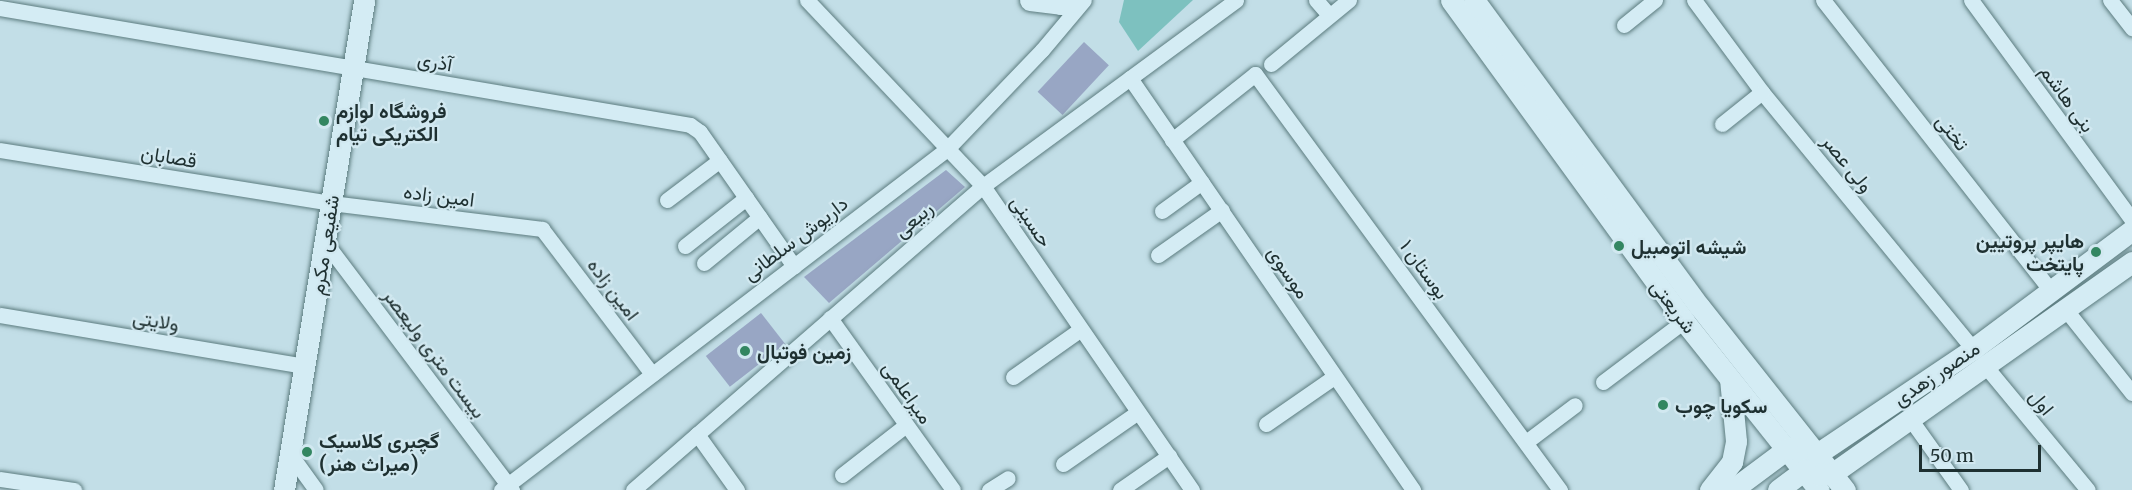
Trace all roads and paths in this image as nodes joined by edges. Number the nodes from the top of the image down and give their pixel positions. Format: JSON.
{"nodes":[{"id":1,"x":364,"y":0,"type":"edge"},
{"id":2,"x":807,"y":0,"type":"edge"},
{"id":3,"x":1030,"y":0,"type":"edge"},
{"id":4,"x":1078,"y":0,"type":"edge"},
{"id":5,"x":1084,"y":0,"type":"edge"},
{"id":6,"x":1236,"y":0,"type":"edge"},
{"id":7,"x":1316,"y":0,"type":"edge"},
{"id":8,"x":1349,"y":0,"type":"edge"},
{"id":9,"x":1451,"y":0,"type":"edge"},
{"id":10,"x":1474,"y":0,"type":"edge"},
{"id":11,"x":1655,"y":0,"type":"edge"},
{"id":12,"x":1694,"y":0,"type":"edge"},
{"id":13,"x":1823,"y":0,"type":"edge"},
{"id":14,"x":1971,"y":0,"type":"edge"},
{"id":15,"x":2110,"y":0,"type":"edge"},
{"id":16,"x":0,"y":8,"type":"edge"},
{"id":17,"x":1329,"y":15,"type":"junction"},
{"id":18,"x":1624,"y":25,"type":"dead end"},
{"id":19,"x":2132,"y":28,"type":"edge"},
{"id":20,"x":1271,"y":63,"type":"dead end"},
{"id":21,"x":353,"y":68,"type":"junction"},
{"id":22,"x":1130,"y":78,"type":"junction"},
{"id":23,"x":1762,"y":92,"type":"junction"},
{"id":24,"x":1722,"y":124,"type":"dead end"},
{"id":25,"x":1172,"y":141,"type":"junction"},
{"id":26,"x":947,"y":148,"type":"junction"},
{"id":27,"x":0,"y":150,"type":"edge"},
{"id":28,"x":720,"y":160,"type":"junction"},
{"id":29,"x":1202,"y":183,"type":"junction"},
{"id":30,"x":982,"y":186,"type":"junction"},
{"id":31,"x":746,"y":198,"type":"junction"},
{"id":32,"x":667,"y":200,"type":"dead end"},
{"id":33,"x":331,"y":203,"type":"junction"},
{"id":34,"x":1222,"y":210,"type":"junction"},
{"id":35,"x":1162,"y":211,"type":"dead end"},
{"id":36,"x":760,"y":217,"type":"junction"},
{"id":37,"x":2132,"y":220,"type":"edge"},
{"id":38,"x":542,"y":228,"type":"joint"},
{"id":39,"x":2132,"y":230,"type":"edge"},
{"id":40,"x":325,"y":242,"type":"junction"},
{"id":41,"x":685,"y":246,"type":"dead end"},
{"id":42,"x":1158,"y":255,"type":"dead end"},
{"id":43,"x":2132,"y":262,"type":"edge"},
{"id":44,"x":704,"y":263,"type":"dead end"},
{"id":45,"x":794,"y":266,"type":"junction"},
{"id":46,"x":2050,"y":290,"type":"junction"},
{"id":47,"x":2066,"y":310,"type":"junction"},
{"id":48,"x":0,"y":315,"type":"edge"},
{"id":49,"x":830,"y":318,"type":"junction"},
{"id":50,"x":1684,"y":321,"type":"junction"},
{"id":51,"x":1081,"y":329,"type":"junction"},
{"id":52,"x":1973,"y":349,"type":"junction"},
{"id":53,"x":305,"y":366,"type":"junction"},
{"id":54,"x":1987,"y":368,"type":"junction"},
{"id":55,"x":652,"y":374,"type":"junction"},
{"id":56,"x":1013,"y":376,"type":"dead end"},
{"id":57,"x":1334,"y":377,"type":"junction"},
{"id":58,"x":1730,"y":378,"type":"junction"},
{"id":59,"x":1603,"y":382,"type":"dead end"},
{"id":60,"x":2132,"y":393,"type":"edge"},
{"id":61,"x":1575,"y":405,"type":"dead end"},
{"id":62,"x":1138,"y":412,"type":"junction"},
{"id":63,"x":1911,"y":420,"type":"junction"},
{"id":64,"x":1266,"y":424,"type":"dead end"},
{"id":65,"x":906,"y":425,"type":"junction"},
{"id":66,"x":698,"y":434,"type":"junction"},
{"id":67,"x":1526,"y":442,"type":"junction"},
{"id":68,"x":1787,"y":449,"type":"junction"},
{"id":69,"x":290,"y":454,"type":"junction"},
{"id":70,"x":1169,"y":456,"type":"junction"},
{"id":71,"x":1811,"y":462,"type":"junction"},
{"id":72,"x":1064,"y":464,"type":"dead end"},
{"id":73,"x":842,"y":475,"type":"dead end"},
{"id":74,"x":1008,"y":478,"type":"dead end"},
{"id":75,"x":0,"y":479,"type":"edge"},
{"id":76,"x":1839,"y":482,"type":"edge"},
{"id":77,"x":507,"y":488,"type":"edge"},
{"id":78,"x":74,"y":490,"type":"edge"},
{"id":79,"x":284,"y":490,"type":"edge"},
{"id":80,"x":316,"y":490,"type":"edge"},
{"id":81,"x":633,"y":490,"type":"edge"},
{"id":82,"x":737,"y":490,"type":"edge"},
{"id":83,"x":952,"y":490,"type":"edge"},
{"id":84,"x":989,"y":490,"type":"edge"},
{"id":85,"x":1120,"y":490,"type":"edge"},
{"id":86,"x":1192,"y":490,"type":"edge"},
{"id":87,"x":1413,"y":490,"type":"edge"},
{"id":88,"x":1560,"y":490,"type":"edge"},
{"id":89,"x":1710,"y":490,"type":"edge"},
{"id":90,"x":1732,"y":490,"type":"edge"},
{"id":91,"x":1778,"y":490,"type":"edge"},
{"id":92,"x":1819,"y":490,"type":"edge"},
{"id":93,"x":1961,"y":490,"type":"edge"},
{"id":94,"x":2088,"y":490,"type":"edge"}],
"edges":[{"from":1,"to":21,"type":"main road","name":"شفیعی مکرم"},
{"from":2,"to":26,"type":"street","name":"حسینی"},
{"from":3,"to":4,"type":"main road"},
{"from":5,"to":26,"type":"street","name":"داریوش سلطانی"},
{"from":6,"to":22,"type":"street","name":"ربیعی"},
{"from":7,"to":17,"type":"street"},
{"from":8,"to":17,"type":"street"},
{"from":9,"to":50,"type":"main road","name":"شریعتی"},
{"from":10,"to":71,"type":"main road","name":"شریعتی"},
{"from":11,"to":18,"type":"street"},
{"from":12,"to":23,"type":"street","name":"ولی عصر"},
{"from":13,"to":46,"type":"street","name":"تختی"},
{"from":14,"to":37,"type":"street","name":"بنی هاشم"},
{"from":15,"to":19,"type":"street"},
{"from":16,"to":21,"type":"street","name":"آذری"},
{"from":17,"to":20,"type":"street"},
{"from":21,"to":28,"type":"street","name":"آذری"},
{"from":21,"to":33,"type":"main road","name":"شفیعی مکرم"},
{"from":22,"to":25,"type":"street","name":"موسوی"},
{"from":22,"to":30,"type":"street","name":"ربیعی"},
{"from":23,"to":24,"type":"street"},
{"from":23,"to":52,"type":"street","name":"ولی عصر"},
{"from":25,"to":29,"type":"street","name":"موسوی"},
{"from":25,"to":67,"type":"street","name":"بوستان ۱"},
{"from":26,"to":30,"type":"street","name":"حسینی"},
{"from":26,"to":45,"type":"street","name":"داریوش سلطانی"},
{"from":27,"to":33,"type":"street","name":"قصابان"},
{"from":28,"to":31,"type":"street","name":"آذری"},
{"from":28,"to":32,"type":"street"},
{"from":29,"to":34,"type":"street","name":"موسوی"},
{"from":29,"to":35,"type":"street"},
{"from":30,"to":49,"type":"street","name":"ربیعی"},
{"from":30,"to":51,"type":"street","name":"حسینی"},
{"from":31,"to":36,"type":"street","name":"آذری"},
{"from":31,"to":41,"type":"street"},
{"from":33,"to":38,"type":"street","name":"امين زاده"},
{"from":33,"to":40,"type":"main road","name":"شفیعی مکرم"},
{"from":34,"to":42,"type":"street"},
{"from":34,"to":57,"type":"street","name":"موسوی"},
{"from":36,"to":44,"type":"street"},
{"from":36,"to":45,"type":"street","name":"آذری"},
{"from":38,"to":55,"type":"street","name":"امین زاده"},
{"from":39,"to":46,"type":"main road","name":"منصور زهدی"},
{"from":40,"to":53,"type":"main road","name":"شفیعی مکرم"},
{"from":40,"to":77,"type":"street","name":"بیست متری ولیعصر"},
{"from":43,"to":47,"type":"main road","name":"منصور زهدی"},
{"from":45,"to":55,"type":"street","name":"داریوش سلطانی"},
{"from":46,"to":47,"type":"main road"},
{"from":46,"to":52,"type":"main road","name":"منصور زهدی"},
{"from":47,"to":54,"type":"main road","name":"منصور زهدی"},
{"from":47,"to":60,"type":"street"},
{"from":48,"to":53,"type":"street","name":"ولایتی"},
{"from":49,"to":65,"type":"street","name":"میراعلمی"},
{"from":49,"to":66,"type":"street","name":"ربیعی"},
{"from":50,"to":58,"type":"main road","name":"شریعتی"},
{"from":50,"to":59,"type":"street"},
{"from":51,"to":56,"type":"street"},
{"from":51,"to":62,"type":"street","name":"حسینی"},
{"from":52,"to":54,"type":"main road"},
{"from":52,"to":71,"type":"main road","name":"منصور زهدی"},
{"from":53,"to":69,"type":"main road","name":"شفیعی مکرم"},
{"from":54,"to":63,"type":"main road","name":"منصور زهدی"},
{"from":54,"to":94,"type":"street","name":"اول"},
{"from":55,"to":77,"type":"street","name":"داریوش سلطانی"},
{"from":57,"to":64,"type":"street"},
{"from":57,"to":87,"type":"street","name":"موسوی"},
{"from":58,"to":68,"type":"main road","name":"شریعتی"},
{"from":58,"to":89,"type":"main road"},
{"from":61,"to":67,"type":"street"},
{"from":62,"to":70,"type":"street","name":"حسینی"},
{"from":62,"to":72,"type":"street"},
{"from":63,"to":76,"type":"main road","name":"منصور زهدی"},
{"from":63,"to":93,"type":"street"},
{"from":65,"to":73,"type":"street"},
{"from":65,"to":83,"type":"street","name":"میراعلمی"},
{"from":66,"to":81,"type":"street","name":"ربیعی"},
{"from":66,"to":82,"type":"street"},
{"from":67,"to":88,"type":"street","name":"بوستان ۱"},
{"from":68,"to":71,"type":"main road"},
{"from":68,"to":90,"type":"main road"},
{"from":69,"to":79,"type":"main road","name":"شفیعی مکرم"},
{"from":69,"to":80,"type":"street"},
{"from":70,"to":85,"type":"street"},
{"from":70,"to":86,"type":"street","name":"حسینی"},
{"from":71,"to":76,"type":"main road"},
{"from":71,"to":91,"type":"main road","name":"منصور زهدی"},
{"from":71,"to":92,"type":"main road","name":"شریعتی"},
{"from":74,"to":84,"type":"street"},
{"from":75,"to":78,"type":"street"}]}
